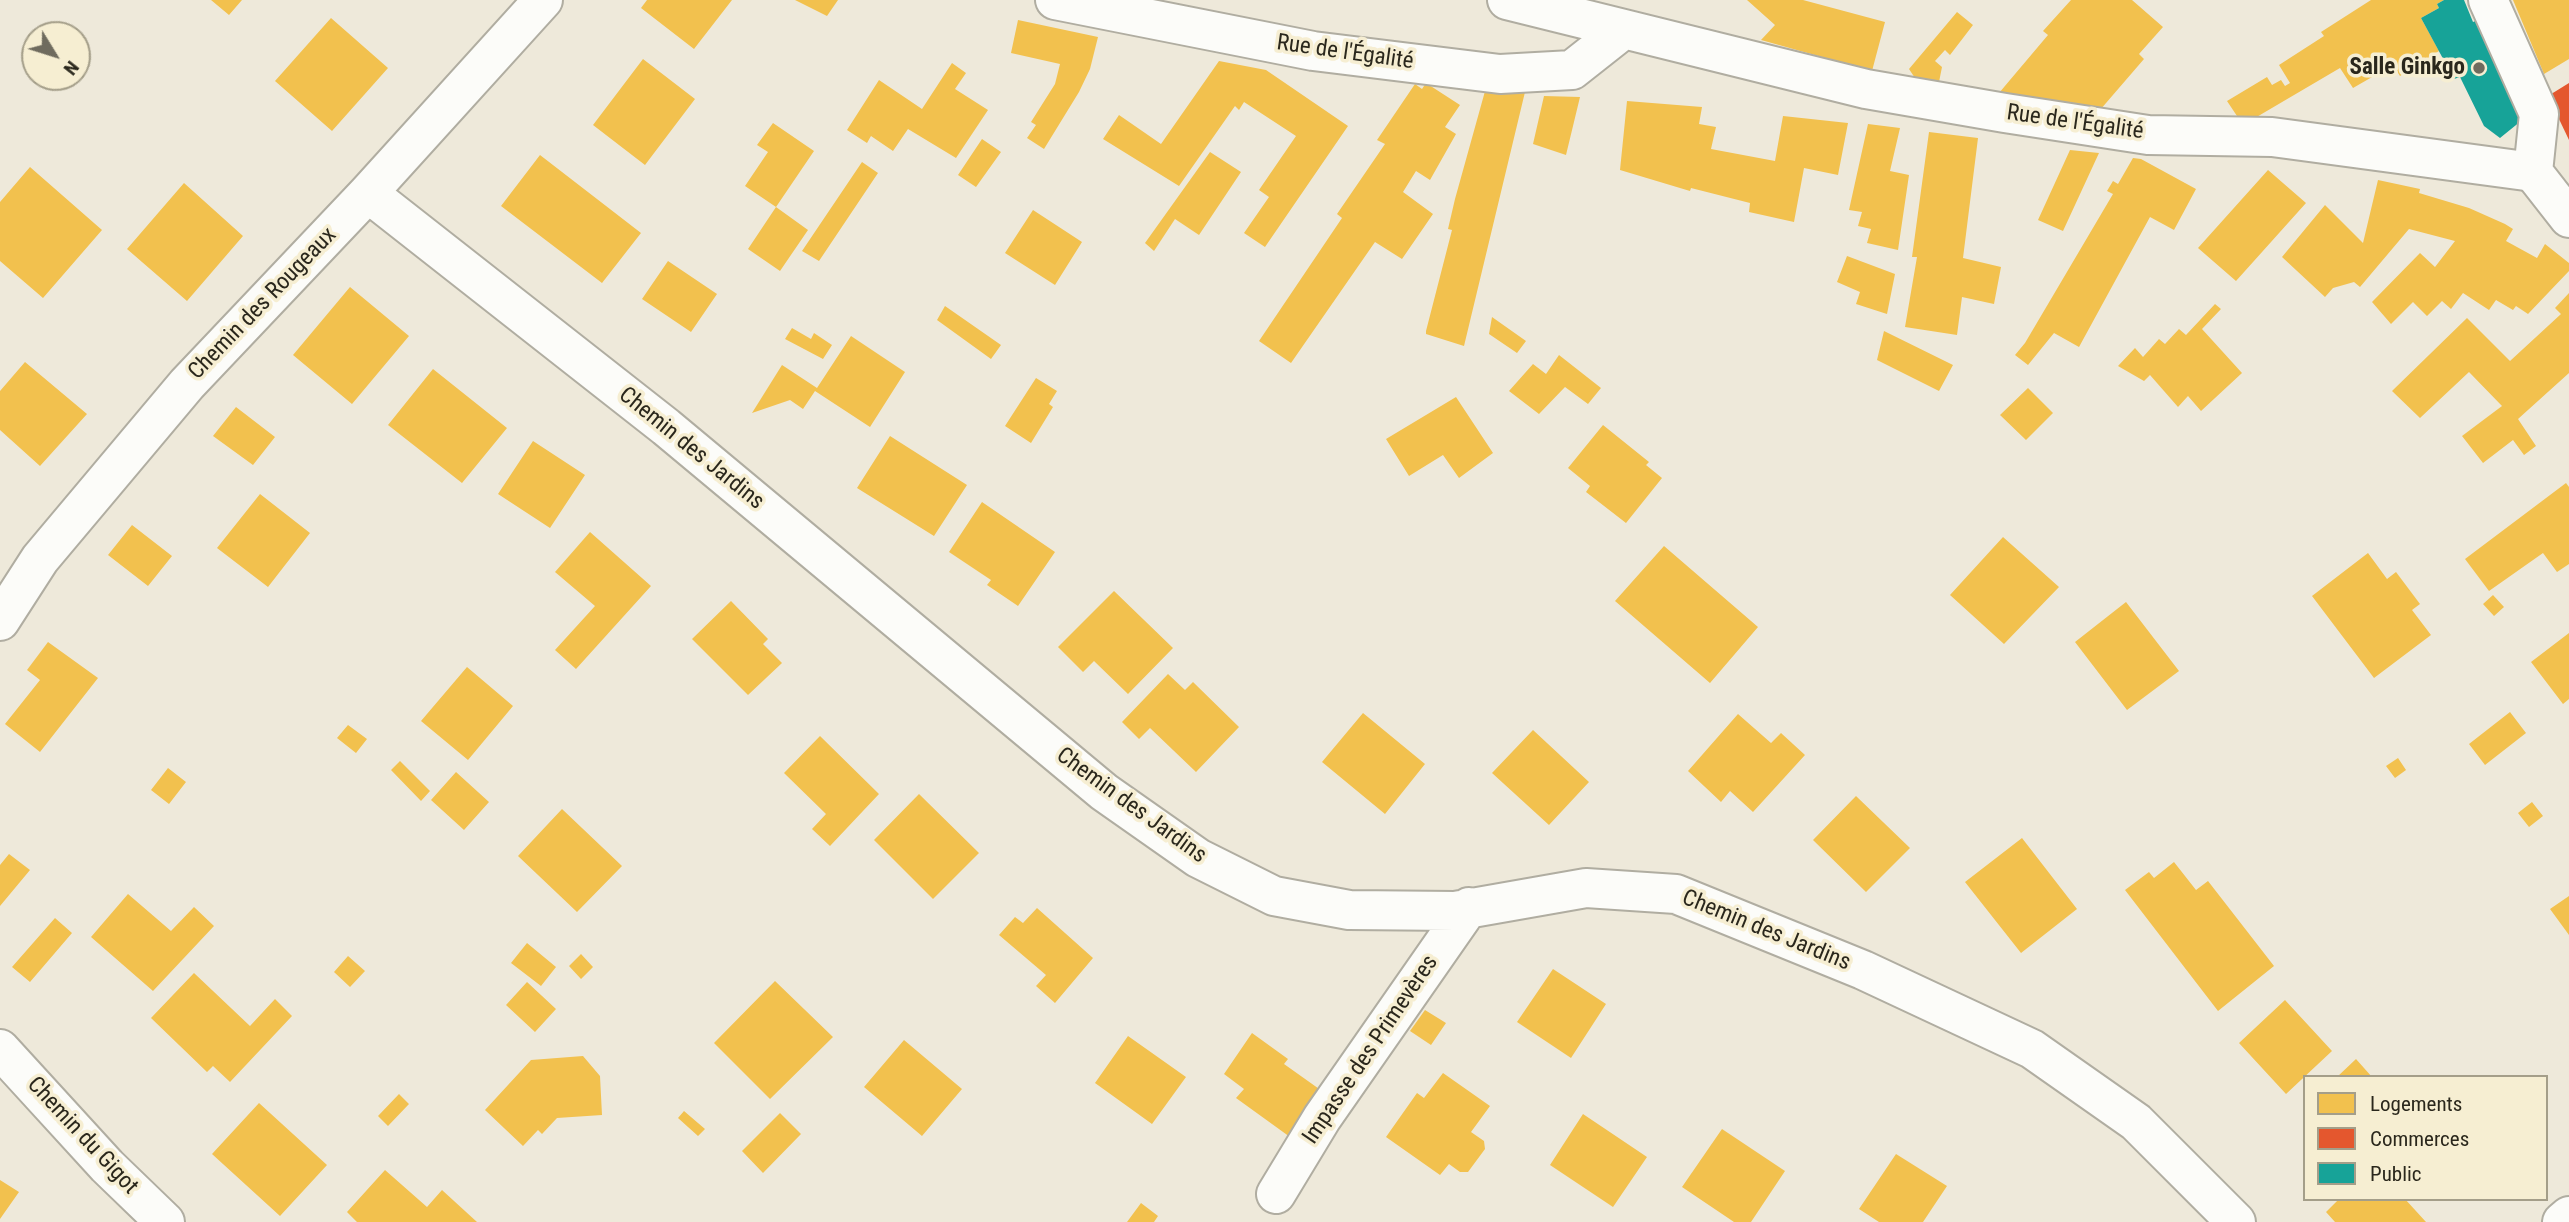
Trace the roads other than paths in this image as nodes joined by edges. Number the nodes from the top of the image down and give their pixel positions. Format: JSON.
{"nodes":[{"id":1,"x":543,"y":0,"type":"edge"},
{"id":2,"x":1055,"y":0,"type":"edge"},
{"id":3,"x":1507,"y":0,"type":"edge"},
{"id":4,"x":2488,"y":0,"type":"edge"},
{"id":5,"x":1624,"y":29,"type":"junction"},
{"id":6,"x":2533,"y":172,"type":"junction"},
{"id":7,"x":368,"y":193,"type":"junction"},
{"id":8,"x":2569,"y":218,"type":"edge"},
{"id":9,"x":0,"y":621,"type":"edge"},
{"id":10,"x":1469,"y":907,"type":"junction"},
{"id":11,"x":0,"y":1049,"type":"edge"},
{"id":12,"x":1276,"y":1194,"type":"dead end"},
{"id":13,"x":2569,"y":1216,"type":"edge"},
{"id":14,"x":165,"y":1222,"type":"edge"},
{"id":15,"x":2236,"y":1222,"type":"edge"},
{"id":16,"x":2562,"y":1222,"type":"edge"}],
"edges":[{"from":1,"to":7,"type":"street","name":"Chemin des Rougeaux"},
{"from":2,"to":5,"type":"street","name":"Rue de l'Égalité"},
{"from":3,"to":5,"type":"street","name":"Rue de l'Égalité"},
{"from":4,"to":6,"type":"street"},
{"from":5,"to":6,"type":"street","name":"Rue de l'Égalité"},
{"from":6,"to":8,"type":"street"},
{"from":7,"to":9,"type":"street","name":"Chemin des Rougeaux"},
{"from":7,"to":10,"type":"street","name":"Chemin des Jardins"},
{"from":10,"to":12,"type":"street","name":"Impasse des Primevères"},
{"from":10,"to":15,"type":"street","name":"Chemin des Jardins"},
{"from":11,"to":14,"type":"street","name":"Chemin du Gigot"},
{"from":13,"to":16,"type":"street"}]}
